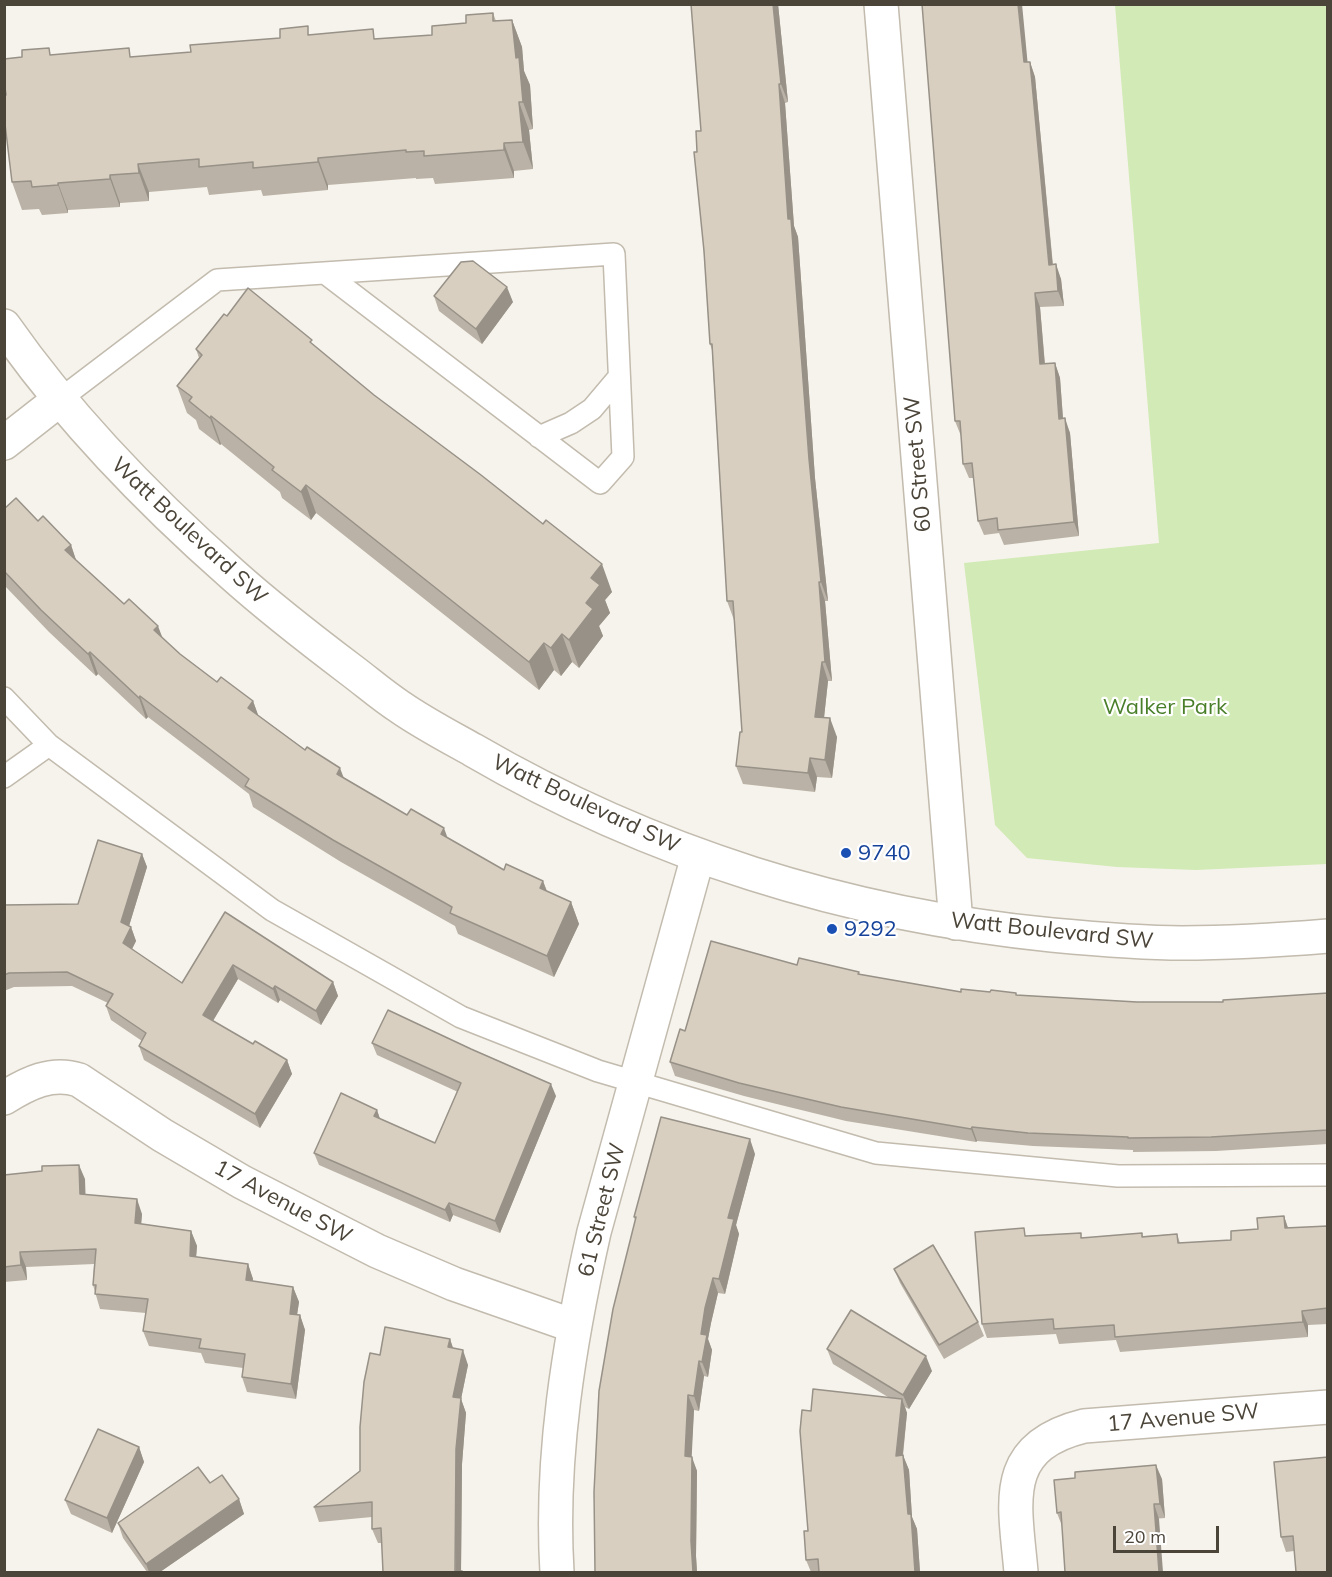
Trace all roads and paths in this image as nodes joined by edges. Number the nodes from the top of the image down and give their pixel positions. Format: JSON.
{"nodes":[{"id":1,"x":880,"y":4,"type":"edge"},
{"id":2,"x":325,"y":273,"type":"junction"},
{"id":3,"x":4,"y":326,"type":"edge"},
{"id":4,"x":619,"y":377,"type":"junction"},
{"id":5,"x":59,"y":400,"type":"junction"},
{"id":6,"x":539,"y":436,"type":"junction"},
{"id":7,"x":4,"y":443,"type":"edge"},
{"id":8,"x":4,"y":698,"type":"edge"},
{"id":9,"x":49,"y":745,"type":"junction"},
{"id":10,"x":4,"y":777,"type":"edge"},
{"id":11,"x":698,"y":856,"type":"junction"},
{"id":12,"x":956,"y":923,"type":"junction"},
{"id":13,"x":1328,"y":936,"type":"edge"},
{"id":14,"x":635,"y":1083,"type":"junction"},
{"id":15,"x":4,"y":1098,"type":"edge"},
{"id":16,"x":1328,"y":1175,"type":"edge"},
{"id":17,"x":574,"y":1326,"type":"junction"},
{"id":18,"x":1328,"y":1407,"type":"edge"},
{"id":19,"x":557,"y":1572,"type":"edge"},
{"id":20,"x":1022,"y":1572,"type":"edge"}],
"edges":[{"from":1,"to":12,"type":"street","name":"60 Street SW"},
{"from":2,"to":4,"type":"lane"},
{"from":2,"to":5,"type":"lane"},
{"from":2,"to":6,"type":"lane"},
{"from":3,"to":5,"type":"street","name":"Watt Boulevard SW"},
{"from":4,"to":6,"type":"lane"},
{"from":4,"to":6,"type":"lane"},
{"from":5,"to":7,"type":"street"},
{"from":5,"to":11,"type":"street","name":"Watt Boulevard SW"},
{"from":8,"to":9,"type":"lane"},
{"from":9,"to":10,"type":"lane"},
{"from":9,"to":14,"type":"lane"},
{"from":11,"to":12,"type":"street","name":"Watt Boulevard SW"},
{"from":11,"to":14,"type":"street","name":"61 Street SW"},
{"from":12,"to":13,"type":"street","name":"Watt Boulevard SW"},
{"from":14,"to":16,"type":"lane"},
{"from":14,"to":17,"type":"street","name":"61 Street SW"},
{"from":15,"to":17,"type":"street","name":"17 Avenue SW"},
{"from":17,"to":19,"type":"street","name":"61 Street SW"},
{"from":18,"to":20,"type":"street","name":"17 Avenue SW"}]}
